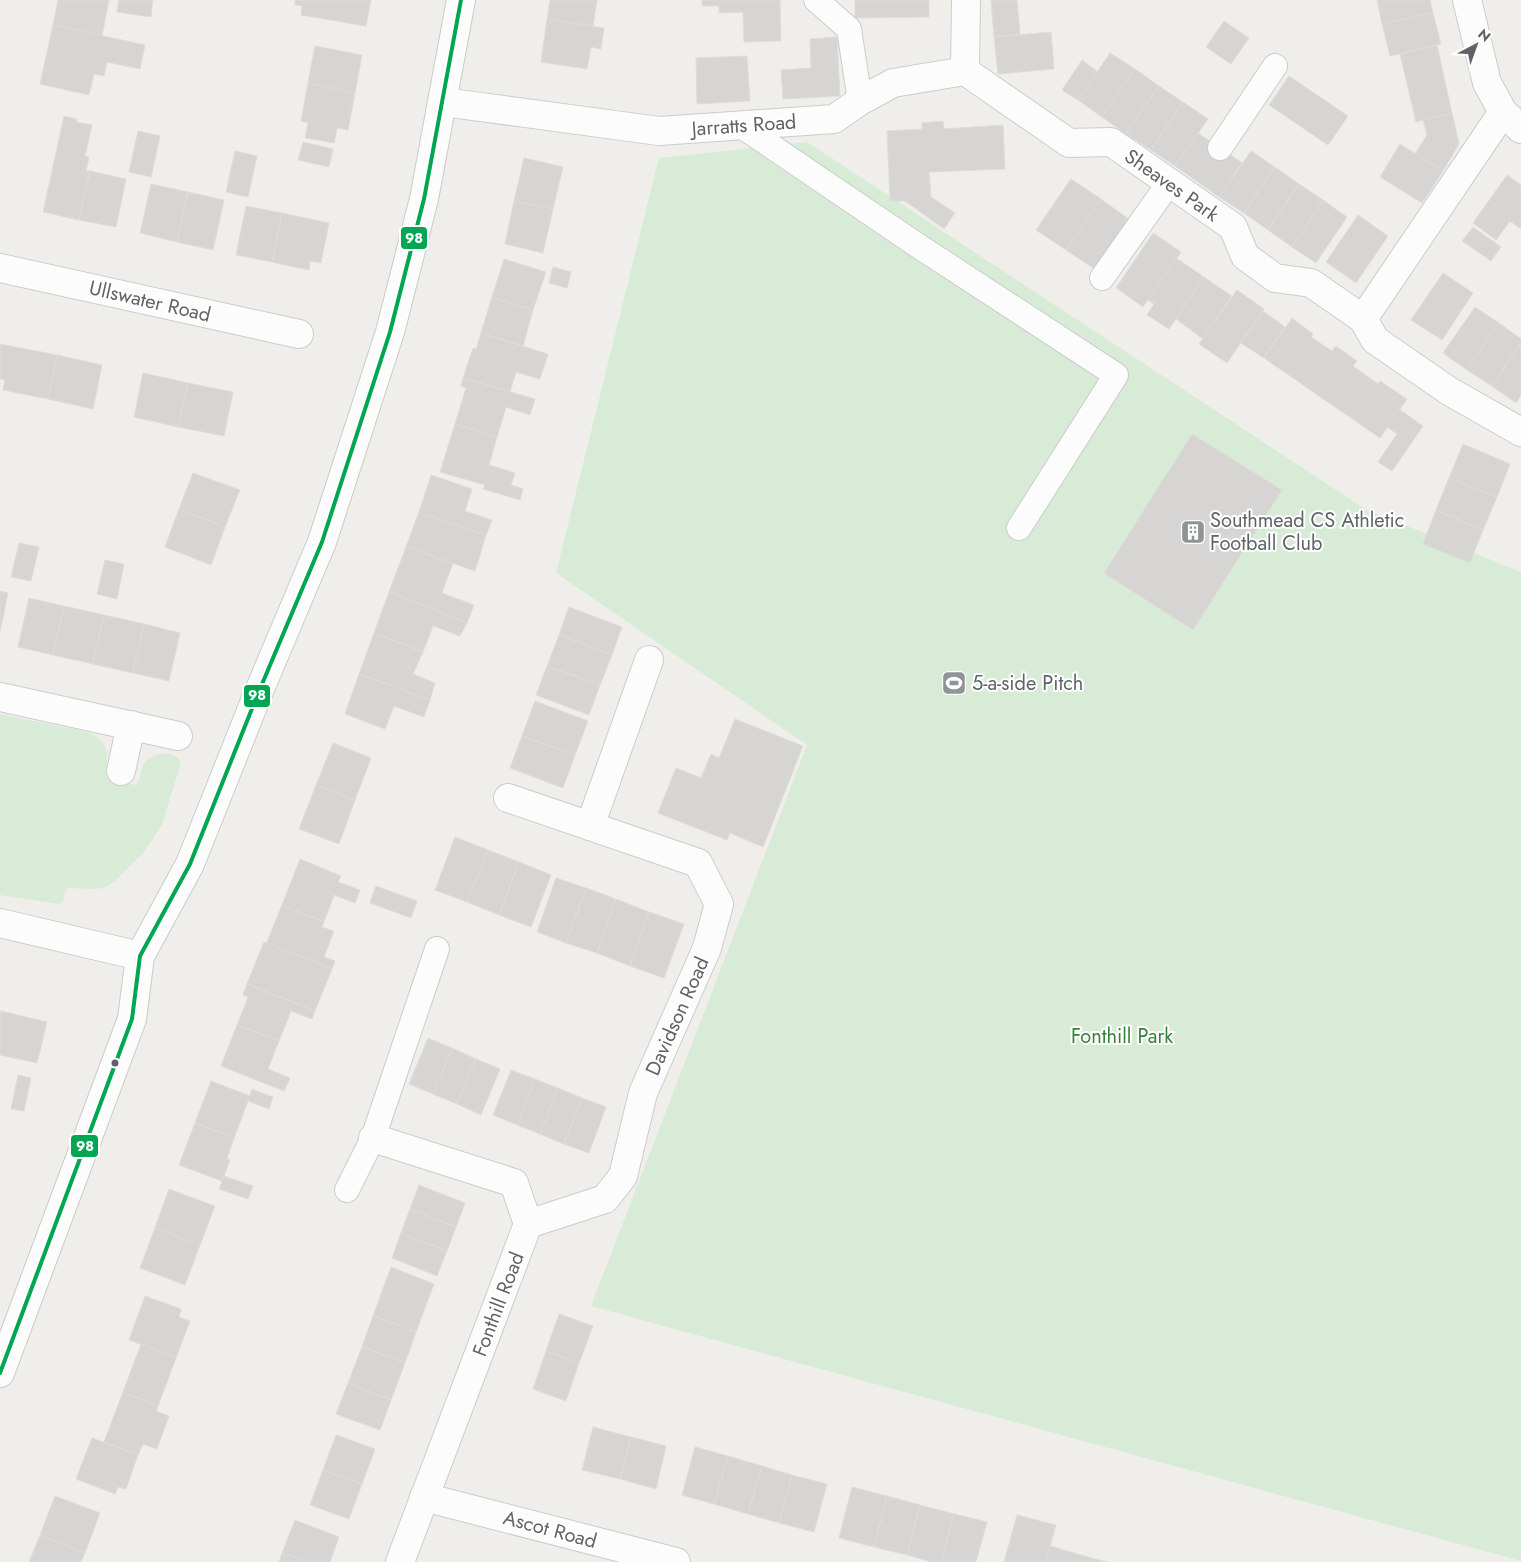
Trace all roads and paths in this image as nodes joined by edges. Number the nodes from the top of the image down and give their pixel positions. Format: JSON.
{"nodes":[{"id":1,"x":461,"y":0,"type":"edge"},
{"id":2,"x":816,"y":0,"type":"edge"},
{"id":3,"x":966,"y":0,"type":"edge"},
{"id":4,"x":1466,"y":0,"type":"edge"},
{"id":5,"x":1275,"y":66,"type":"dead end"},
{"id":6,"x":965,"y":71,"type":"junction"},
{"id":7,"x":860,"y":101,"type":"junction"},
{"id":8,"x":443,"y":102,"type":"junction"},
{"id":9,"x":1512,"y":120,"type":"edge"},
{"id":10,"x":740,"y":126,"type":"junction"},
{"id":11,"x":1220,"y":148,"type":"dead end"},
{"id":12,"x":1185,"y":187,"type":"junction"},
{"id":13,"x":0,"y":268,"type":"edge"},
{"id":14,"x":1102,"y":278,"type":"dead end"},
{"id":15,"x":1363,"y":319,"type":"junction"},
{"id":16,"x":299,"y":334,"type":"dead end"},
{"id":17,"x":1521,"y":432,"type":"edge"},
{"id":18,"x":1019,"y":528,"type":"dead end"},
{"id":19,"x":649,"y":660,"type":"dead end"},
{"id":20,"x":0,"y":697,"type":"edge"},
{"id":21,"x":131,"y":725,"type":"junction"},
{"id":22,"x":178,"y":736,"type":"dead end"},
{"id":23,"x":121,"y":771,"type":"dead end"},
{"id":24,"x":508,"y":798,"type":"dead end"},
{"id":25,"x":590,"y":826,"type":"junction"},
{"id":26,"x":0,"y":923,"type":"edge"},
{"id":27,"x":437,"y":949,"type":"dead end"},
{"id":28,"x":140,"y":956,"type":"junction"},
{"id":29,"x":374,"y":1138,"type":"junction"},
{"id":30,"x":347,"y":1190,"type":"dead end"},
{"id":31,"x":528,"y":1224,"type":"junction"},
{"id":32,"x":0,"y":1374,"type":"edge"},
{"id":33,"x":424,"y":1497,"type":"junction"},
{"id":34,"x":400,"y":1562,"type":"edge"},
{"id":35,"x":676,"y":1562,"type":"edge"}],
"edges":[{"from":1,"to":8,"type":"street"},
{"from":2,"to":7,"type":"lane"},
{"from":3,"to":6,"type":"street"},
{"from":4,"to":9,"type":"street"},
{"from":5,"to":11,"type":"lane"},
{"from":6,"to":7,"type":"street","name":"Jarratts Road"},
{"from":6,"to":12,"type":"street","name":"Sheaves Park"},
{"from":7,"to":10,"type":"street","name":"Jarratts Road"},
{"from":8,"to":10,"type":"street","name":"Jarratts Road"},
{"from":8,"to":28,"type":"street"},
{"from":9,"to":15,"type":"street"},
{"from":10,"to":18,"type":"lane"},
{"from":12,"to":14,"type":"lane"},
{"from":12,"to":15,"type":"street","name":"Sheaves Park"},
{"from":13,"to":16,"type":"street","name":"Ullswater Road"},
{"from":15,"to":17,"type":"street","name":"Sheaves Park"},
{"from":19,"to":25,"type":"street"},
{"from":20,"to":21,"type":"street"},
{"from":21,"to":22,"type":"street"},
{"from":21,"to":23,"type":"street"},
{"from":24,"to":25,"type":"street","name":"Davidson Road"},
{"from":25,"to":31,"type":"street","name":"Davidson Road"},
{"from":26,"to":28,"type":"street"},
{"from":27,"to":29,"type":"lane"},
{"from":28,"to":32,"type":"street"},
{"from":29,"to":30,"type":"lane"},
{"from":29,"to":31,"type":"street"},
{"from":31,"to":33,"type":"street","name":"Fonthill Road"},
{"from":33,"to":34,"type":"street","name":"Fonthill Road"},
{"from":33,"to":35,"type":"street","name":"Ascot Road"}]}
